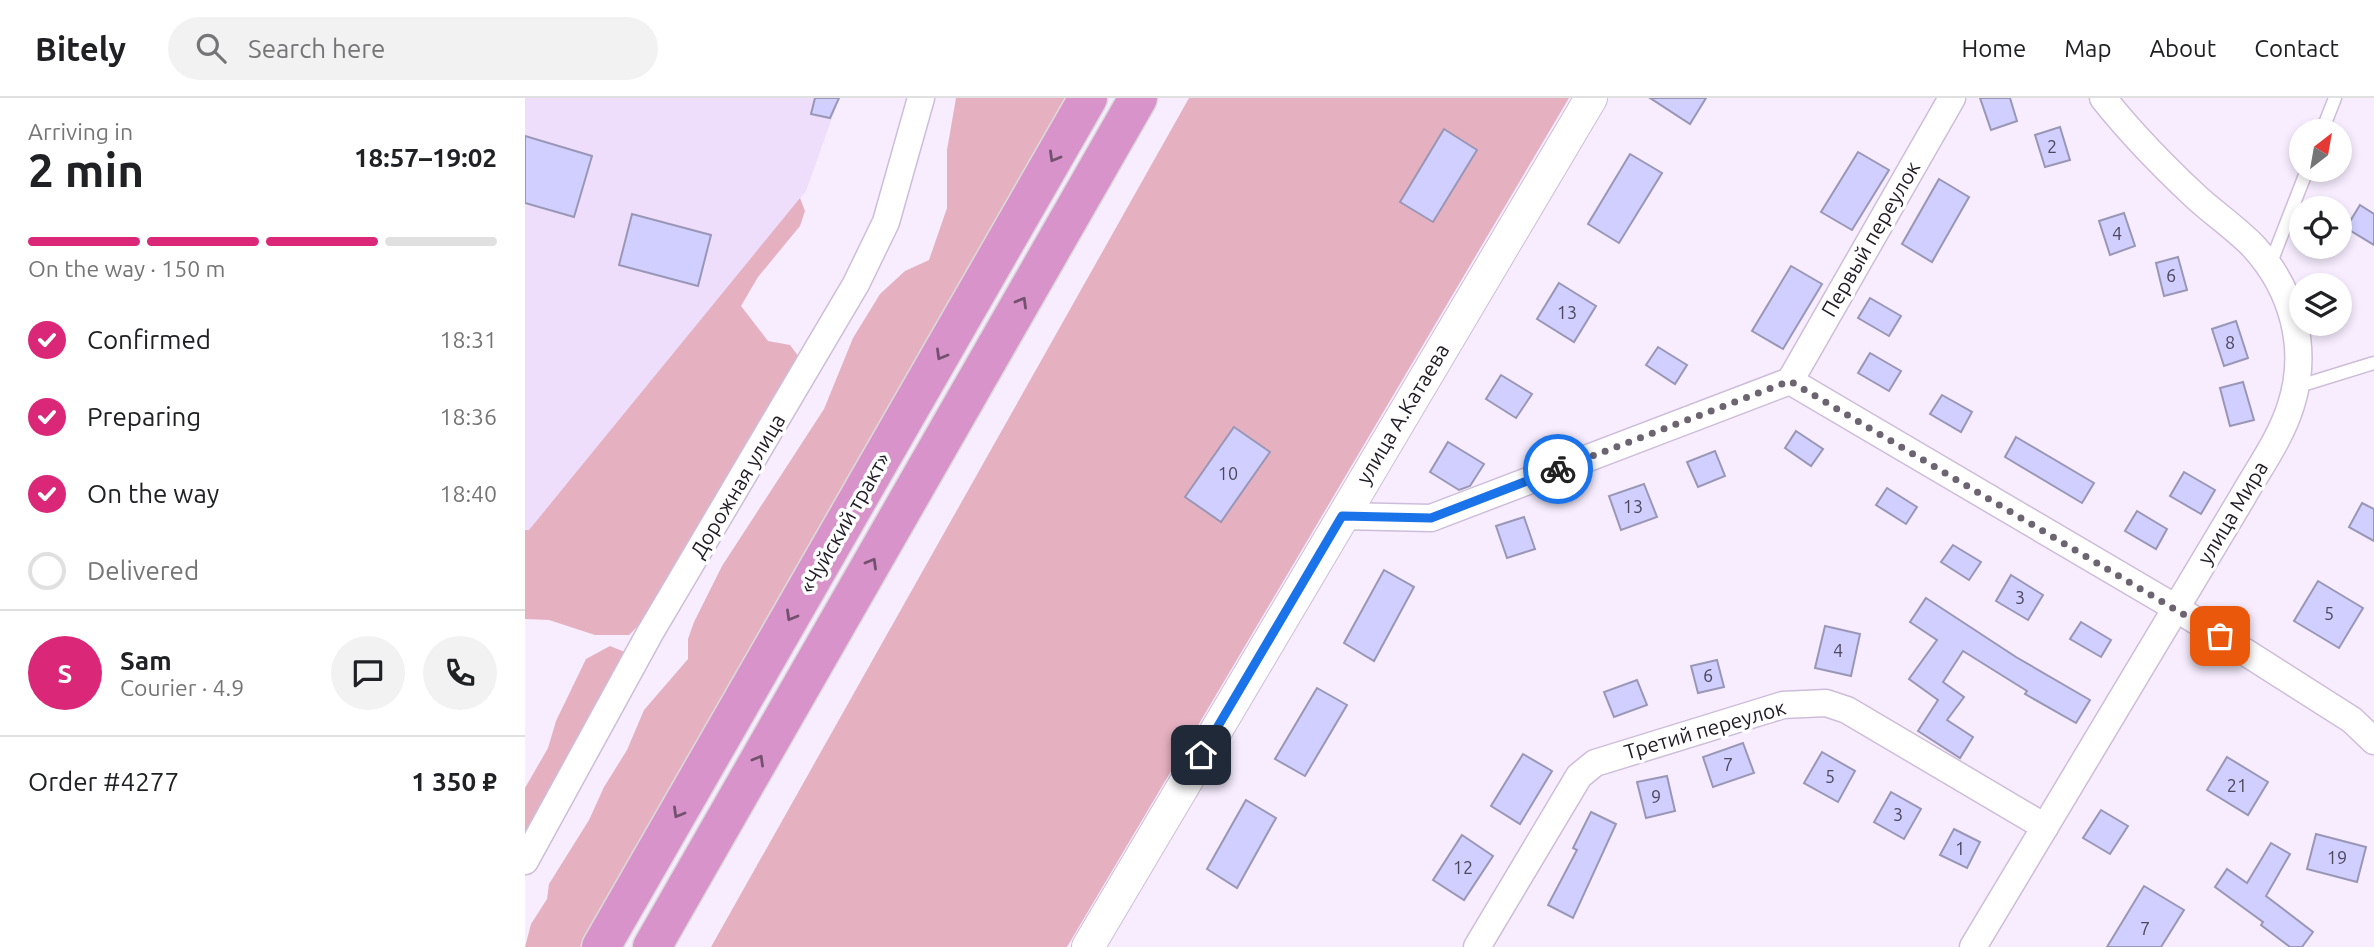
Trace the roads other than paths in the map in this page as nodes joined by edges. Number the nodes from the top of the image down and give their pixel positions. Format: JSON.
{"nodes":[{"id":1,"x":921,"y":98,"type":"edge"},
{"id":2,"x":1088,"y":98,"type":"edge"},
{"id":3,"x":1138,"y":98,"type":"edge"},
{"id":4,"x":1591,"y":98,"type":"edge"},
{"id":5,"x":1952,"y":98,"type":"edge"},
{"id":6,"x":2103,"y":98,"type":"edge"},
{"id":7,"x":2335,"y":98,"type":"edge"},
{"id":8,"x":2327,"y":119,"type":"edge"},
{"id":9,"x":2302,"y":182,"type":"edge"},
{"id":10,"x":2270,"y":265,"type":"junction"},
{"id":11,"x":2374,"y":363,"type":"edge"},
{"id":12,"x":1790,"y":381,"type":"junction"},
{"id":13,"x":2296,"y":387,"type":"junction"},
{"id":14,"x":1342,"y":516,"type":"junction"},
{"id":15,"x":2176,"y":608,"type":"junction"},
{"id":16,"x":2373,"y":736,"type":"edge"},
{"id":17,"x":2045,"y":827,"type":"junction"},
{"id":18,"x":525,"y":861,"type":"edge"},
{"id":19,"x":601,"y":947,"type":"edge"},
{"id":20,"x":652,"y":947,"type":"edge"},
{"id":21,"x":1089,"y":947,"type":"edge"},
{"id":22,"x":1477,"y":947,"type":"edge"},
{"id":23,"x":1973,"y":947,"type":"edge"}],
"edges":[{"from":1,"to":18,"type":"street","name":"Дорожная улица"},
{"from":2,"to":19,"type":"highway","name":"«Чуйский тракт»","one_way":true},
{"from":20,"to":3,"type":"highway","name":"«Чуйский тракт»","one_way":true},
{"from":4,"to":14,"type":"street","name":"улица А.Катаева"},
{"from":5,"to":12,"type":"street","name":"Первый переулок"},
{"from":6,"to":10,"type":"street","name":"улица Мира"},
{"from":7,"to":8,"type":"lane"},
{"from":9,"to":10,"type":"lane"},
{"from":10,"to":13,"type":"street","name":"улица Мира"},
{"from":11,"to":13,"type":"lane"},
{"from":12,"to":14,"type":"street"},
{"from":12,"to":15,"type":"street"},
{"from":13,"to":15,"type":"street","name":"улица Мира"},
{"from":14,"to":21,"type":"street","name":"улица А.Катаева"},
{"from":15,"to":16,"type":"street"},
{"from":15,"to":17,"type":"street","name":"улица Мира"},
{"from":17,"to":22,"type":"street","name":"Третий переулок"},
{"from":17,"to":23,"type":"street","name":"улица Мира"}]}
